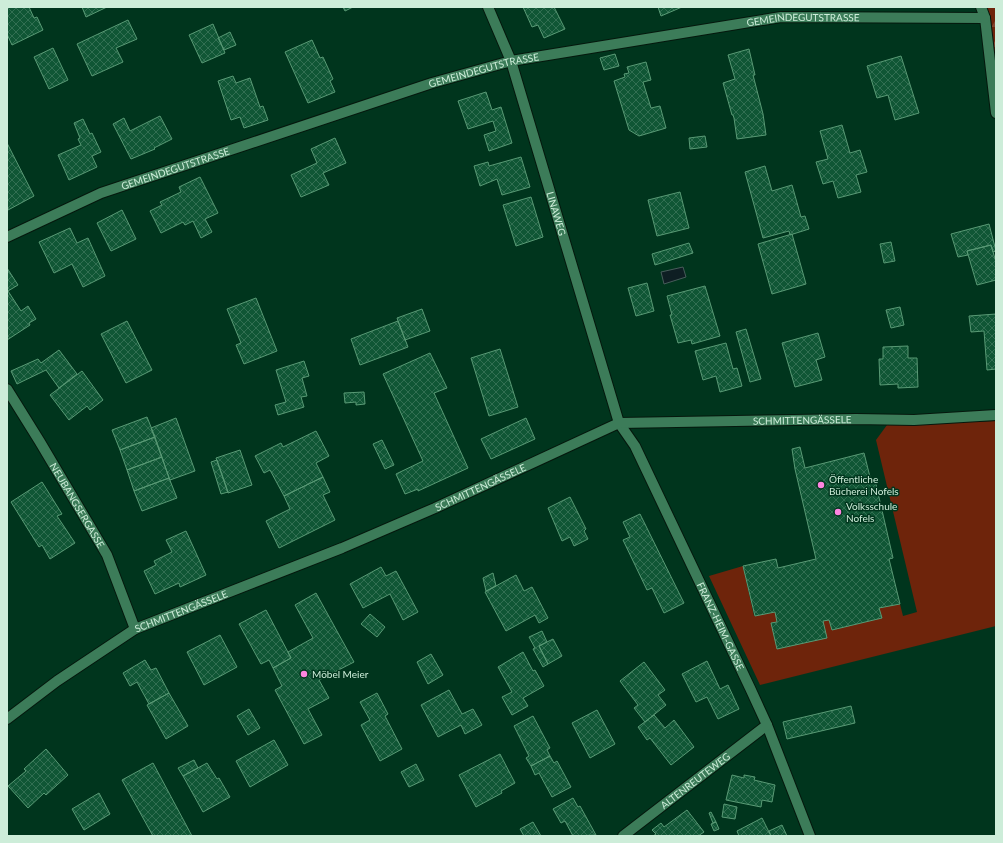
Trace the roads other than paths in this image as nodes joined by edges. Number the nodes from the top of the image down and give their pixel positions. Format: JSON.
{"nodes":[{"id":1,"x":488,"y":7,"type":"edge"},
{"id":2,"x":981,"y":7,"type":"edge"},
{"id":3,"x":985,"y":18,"type":"junction"},
{"id":4,"x":511,"y":61,"type":"junction"},
{"id":5,"x":996,"y":113,"type":"edge"},
{"id":6,"x":7,"y":237,"type":"edge"},
{"id":7,"x":7,"y":389,"type":"edge"},
{"id":8,"x":996,"y":415,"type":"edge"},
{"id":9,"x":619,"y":423,"type":"junction"},
{"id":10,"x":135,"y":629,"type":"junction"},
{"id":11,"x":7,"y":719,"type":"edge"},
{"id":12,"x":767,"y":725,"type":"junction"},
{"id":13,"x":623,"y":836,"type":"edge"},
{"id":14,"x":810,"y":836,"type":"edge"}],
"edges":[{"from":1,"to":4,"type":"street","name":"LINAWEG"},
{"from":2,"to":3,"type":"street"},
{"from":3,"to":4,"type":"street","name":"GEMEINDEGUTSTRASSE"},
{"from":3,"to":5,"type":"street"},
{"from":4,"to":6,"type":"street","name":"GEMEINDEGUTSTRASSE"},
{"from":4,"to":9,"type":"street","name":"LINAWEG"},
{"from":7,"to":10,"type":"street","name":"NEUBANGSERGASSE"},
{"from":8,"to":9,"type":"street","name":"SCHMITTENGÄSSELE"},
{"from":9,"to":10,"type":"street","name":"SCHMITTENGÄSSELE"},
{"from":9,"to":12,"type":"street","name":"FRANZ-HEIM-GASSE"},
{"from":10,"to":11,"type":"street","name":"SCHMITTENGÄSSELE"},
{"from":12,"to":13,"type":"street","name":"ALTENREUTEWEG"},
{"from":12,"to":14,"type":"street","name":"FRANZ-HEIM-GASSE"}]}
